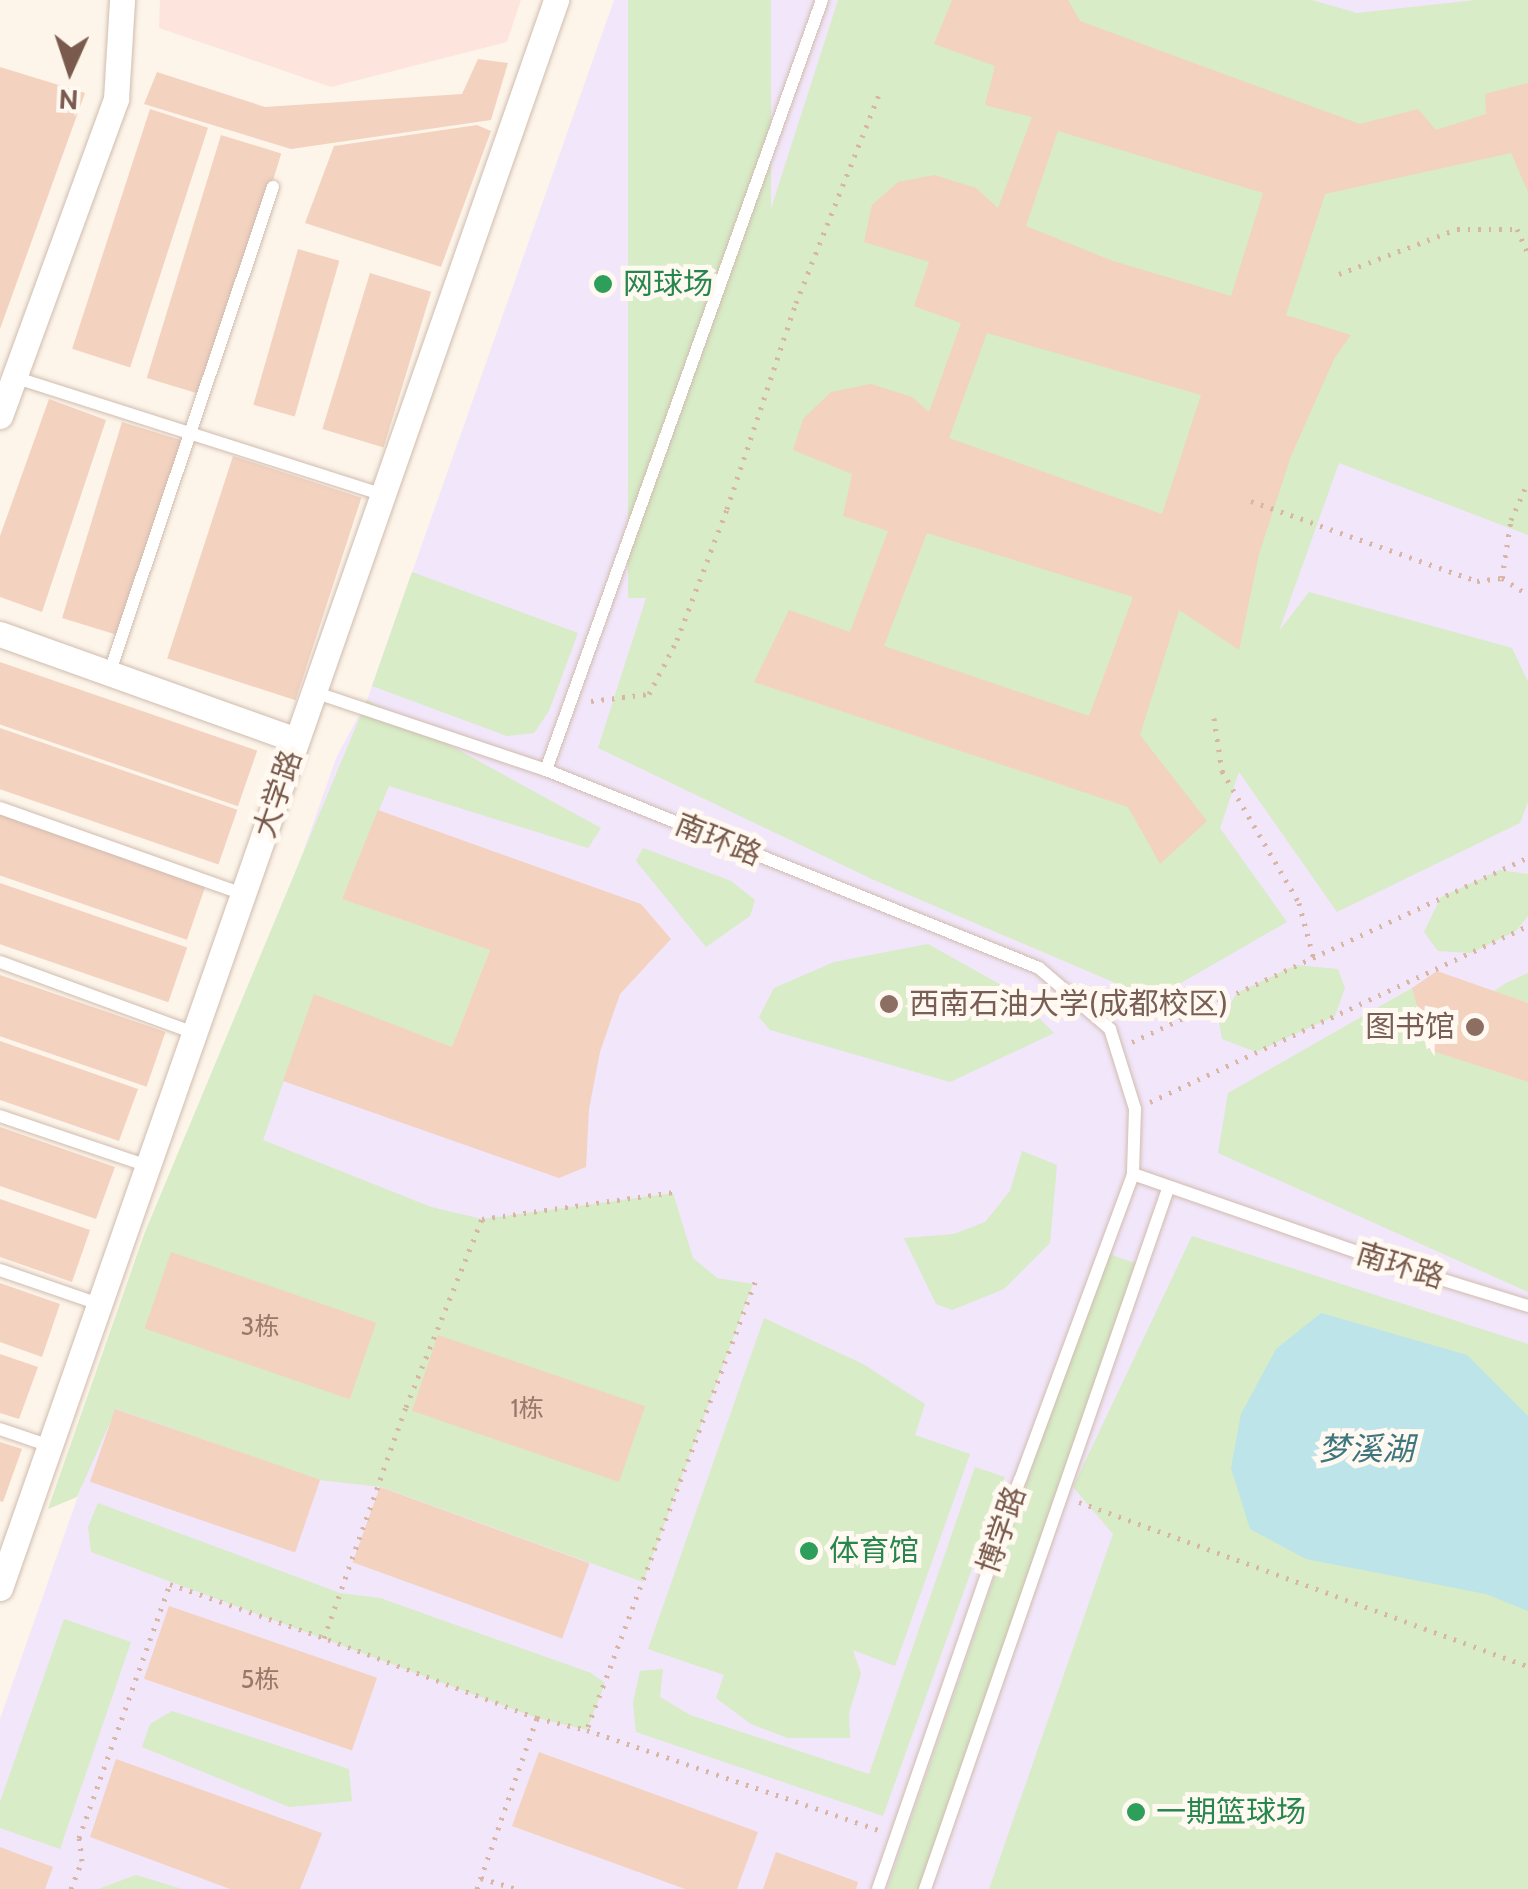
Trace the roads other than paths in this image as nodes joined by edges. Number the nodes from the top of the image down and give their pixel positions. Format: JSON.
{"nodes":[{"id":1,"x":122,"y":0,"type":"edge"},
{"id":2,"x":556,"y":0,"type":"edge"},
{"id":3,"x":822,"y":0,"type":"edge"},
{"id":4,"x":273,"y":187,"type":"dead end"},
{"id":5,"x":14,"y":377,"type":"junction"},
{"id":6,"x":0,"y":416,"type":"edge"},
{"id":7,"x":192,"y":434,"type":"junction"},
{"id":8,"x":383,"y":495,"type":"junction"},
{"id":9,"x":0,"y":634,"type":"edge"},
{"id":10,"x":109,"y":674,"type":"junction"},
{"id":11,"x":314,"y":692,"type":"junction"},
{"id":12,"x":296,"y":740,"type":"junction"},
{"id":13,"x":546,"y":770,"type":"junction"},
{"id":14,"x":0,"y":808,"type":"edge"},
{"id":15,"x":243,"y":894,"type":"junction"},
{"id":16,"x":0,"y":962,"type":"edge"},
{"id":17,"x":194,"y":1033,"type":"junction"},
{"id":18,"x":0,"y":1116,"type":"edge"},
{"id":19,"x":148,"y":1166,"type":"junction"},
{"id":20,"x":1133,"y":1174,"type":"junction"},
{"id":21,"x":1168,"y":1188,"type":"junction"},
{"id":22,"x":0,"y":1270,"type":"edge"},
{"id":23,"x":100,"y":1304,"type":"junction"},
{"id":24,"x":1528,"y":1306,"type":"edge"},
{"id":25,"x":0,"y":1429,"type":"edge"},
{"id":26,"x":50,"y":1446,"type":"junction"},
{"id":27,"x":1,"y":1582,"type":"edge"},
{"id":28,"x":878,"y":1889,"type":"edge"},
{"id":29,"x":925,"y":1889,"type":"edge"}],
"edges":[{"from":1,"to":5,"type":"street"},
{"from":2,"to":8,"type":"street","name":"大学路"},
{"from":3,"to":13,"type":"lane"},
{"from":4,"to":7,"type":"lane"},
{"from":5,"to":6,"type":"street"},
{"from":5,"to":7,"type":"lane"},
{"from":7,"to":8,"type":"lane"},
{"from":7,"to":10,"type":"lane"},
{"from":8,"to":11,"type":"street","name":"大学路"},
{"from":9,"to":10,"type":"street"},
{"from":10,"to":12,"type":"street"},
{"from":11,"to":12,"type":"street","name":"大学路"},
{"from":11,"to":13,"type":"lane","name":"南环路"},
{"from":12,"to":15,"type":"street","name":"大学路"},
{"from":13,"to":20,"type":"lane","name":"南环路"},
{"from":14,"to":15,"type":"lane"},
{"from":15,"to":17,"type":"street","name":"大学路"},
{"from":16,"to":17,"type":"lane"},
{"from":17,"to":19,"type":"street","name":"大学路"},
{"from":18,"to":19,"type":"lane"},
{"from":19,"to":23,"type":"street","name":"大学路"},
{"from":20,"to":21,"type":"lane","name":"南环路"},
{"from":20,"to":28,"type":"lane","name":"博学路"},
{"from":21,"to":24,"type":"lane","name":"南环路"},
{"from":21,"to":29,"type":"lane","name":"博学路"},
{"from":22,"to":23,"type":"lane"},
{"from":23,"to":26,"type":"street","name":"大学路"},
{"from":25,"to":26,"type":"lane"},
{"from":26,"to":27,"type":"street","name":"大学路"}]}
